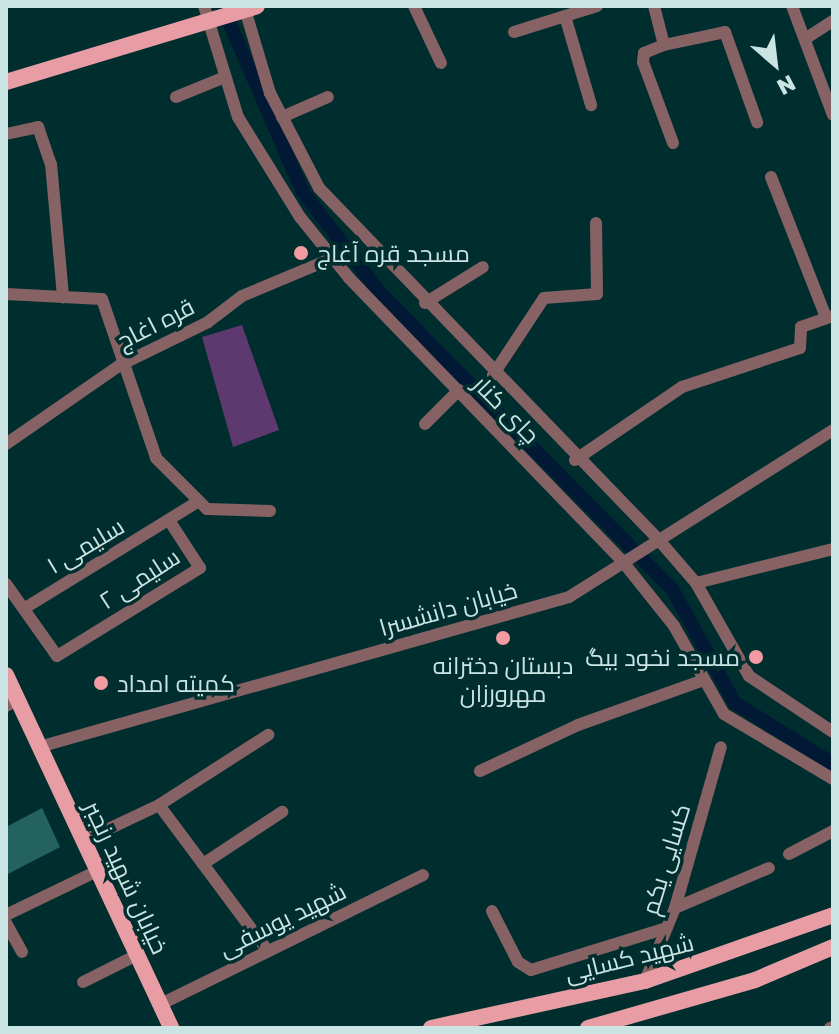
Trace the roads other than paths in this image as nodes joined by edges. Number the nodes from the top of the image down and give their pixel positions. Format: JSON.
{"nodes":[{"id":1,"x":414,"y":6,"type":"edge"},
{"id":2,"x":597,"y":6,"type":"edge"},
{"id":3,"x":654,"y":6,"type":"edge"},
{"id":4,"x":792,"y":6,"type":"edge"},
{"id":5,"x":249,"y":7,"type":"edge"},
{"id":6,"x":206,"y":14,"type":"edge"},
{"id":7,"x":565,"y":16,"type":"junction"},
{"id":8,"x":833,"y":21,"type":"edge"},
{"id":9,"x":514,"y":32,"type":"dead end"},
{"id":10,"x":805,"y":39,"type":"junction"},
{"id":11,"x":664,"y":45,"type":"junction"},
{"id":12,"x":441,"y":63,"type":"dead end"},
{"id":13,"x":225,"y":77,"type":"junction"},
{"id":14,"x":6,"y":82,"type":"edge"},
{"id":15,"x":176,"y":97,"type":"dead end"},
{"id":16,"x":328,"y":97,"type":"dead end"},
{"id":17,"x":591,"y":105,"type":"dead end"},
{"id":18,"x":833,"y":115,"type":"edge"},
{"id":19,"x":282,"y":117,"type":"junction"},
{"id":20,"x":757,"y":122,"type":"dead end"},
{"id":21,"x":6,"y":134,"type":"edge"},
{"id":22,"x":673,"y":143,"type":"dead end"},
{"id":23,"x":771,"y":177,"type":"dead end"},
{"id":24,"x":596,"y":223,"type":"dead end"},
{"id":25,"x":333,"y":258,"type":"junction"},
{"id":26,"x":483,"y":267,"type":"dead end"},
{"id":27,"x":6,"y":294,"type":"edge"},
{"id":28,"x":63,"y":297,"type":"junction"},
{"id":29,"x":425,"y":303,"type":"junction"},
{"id":30,"x":829,"y":316,"type":"edge"},
{"id":31,"x":120,"y":365,"type":"junction"},
{"id":32,"x":493,"y":375,"type":"junction"},
{"id":33,"x":459,"y":390,"type":"junction"},
{"id":34,"x":425,"y":424,"type":"dead end"},
{"id":35,"x":833,"y":430,"type":"edge"},
{"id":36,"x":6,"y":444,"type":"edge"},
{"id":37,"x":575,"y":460,"type":"junction"},
{"id":38,"x":196,"y":503,"type":"junction"},
{"id":39,"x":270,"y":511,"type":"dead end"},
{"id":40,"x":169,"y":520,"type":"junction"},
{"id":41,"x":658,"y":539,"type":"junction"},
{"id":42,"x":833,"y":549,"type":"edge"},
{"id":43,"x":623,"y":562,"type":"junction"},
{"id":44,"x":696,"y":583,"type":"junction"},
{"id":45,"x":6,"y":584,"type":"edge"},
{"id":46,"x":25,"y":608,"type":"junction"},
{"id":47,"x":6,"y":675,"type":"edge"},
{"id":48,"x":704,"y":680,"type":"junction"},
{"id":49,"x":12,"y":703,"type":"edge"},
{"id":50,"x":833,"y":732,"type":"edge"},
{"id":51,"x":268,"y":735,"type":"dead end"},
{"id":52,"x":39,"y":747,"type":"junction"},
{"id":53,"x":721,"y":747,"type":"dead end"},
{"id":54,"x":480,"y":771,"type":"dead end"},
{"id":55,"x":833,"y":779,"type":"edge"},
{"id":56,"x":159,"y":805,"type":"junction"},
{"id":57,"x":282,"y":812,"type":"dead end"},
{"id":58,"x":833,"y":831,"type":"edge"},
{"id":59,"x":83,"y":841,"type":"junction"},
{"id":60,"x":789,"y":854,"type":"dead end"},
{"id":61,"x":203,"y":864,"type":"junction"},
{"id":62,"x":769,"y":868,"type":"dead end"},
{"id":63,"x":97,"y":871,"type":"junction"},
{"id":64,"x":423,"y":875,"type":"dead end"},
{"id":65,"x":675,"y":908,"type":"junction"},
{"id":66,"x":492,"y":911,"type":"dead end"},
{"id":67,"x":6,"y":915,"type":"edge"},
{"id":68,"x":833,"y":915,"type":"edge"},
{"id":69,"x":6,"y":923,"type":"edge"},
{"id":70,"x":667,"y":928,"type":"junction"},
{"id":71,"x":833,"y":947,"type":"edge"},
{"id":72,"x":268,"y":951,"type":"junction"},
{"id":73,"x":22,"y":952,"type":"dead end"},
{"id":74,"x":137,"y":955,"type":"junction"},
{"id":75,"x":645,"y":981,"type":"junction"},
{"id":76,"x":83,"y":982,"type":"dead end"},
{"id":77,"x":161,"y":1004,"type":"junction"},
{"id":78,"x":644,"y":1022,"type":"edge"},
{"id":79,"x":170,"y":1027,"type":"edge"},
{"id":80,"x":431,"y":1028,"type":"edge"},
{"id":81,"x":588,"y":1028,"type":"edge"}],
"edges":[{"from":1,"to":12,"type":"street"},
{"from":2,"to":7,"type":"street"},
{"from":3,"to":11,"type":"street"},
{"from":4,"to":10,"type":"street"},
{"from":5,"to":6,"type":"main road"},
{"from":5,"to":19,"type":"street","name":"چای کنار"},
{"from":6,"to":13,"type":"street","name":"چای کنار"},
{"from":6,"to":14,"type":"main road"},
{"from":7,"to":9,"type":"street"},
{"from":7,"to":17,"type":"street"},
{"from":8,"to":10,"type":"street"},
{"from":10,"to":18,"type":"street"},
{"from":11,"to":20,"type":"street"},
{"from":11,"to":22,"type":"street"},
{"from":13,"to":15,"type":"street"},
{"from":13,"to":25,"type":"street","name":"چای کنار"},
{"from":16,"to":19,"type":"street"},
{"from":19,"to":29,"type":"street","name":"چای کنار"},
{"from":21,"to":28,"type":"street"},
{"from":23,"to":30,"type":"street"},
{"from":24,"to":32,"type":"street"},
{"from":25,"to":31,"type":"street","name":"قره اغاج"},
{"from":25,"to":33,"type":"street","name":"چای کنار"},
{"from":26,"to":29,"type":"street"},
{"from":27,"to":28,"type":"street"},
{"from":28,"to":31,"type":"street"},
{"from":29,"to":32,"type":"street","name":"چای کنار"},
{"from":30,"to":37,"type":"street"},
{"from":31,"to":36,"type":"street","name":"قره اغاج"},
{"from":31,"to":38,"type":"street"},
{"from":32,"to":37,"type":"street","name":"چای کنار"},
{"from":33,"to":34,"type":"street"},
{"from":33,"to":43,"type":"street","name":"چای کنار"},
{"from":35,"to":41,"type":"street","name":"خیابان دانشسرا"},
{"from":37,"to":41,"type":"street","name":"چای کنار"},
{"from":38,"to":39,"type":"street"},
{"from":38,"to":40,"type":"street","name":"سلیمی ۱"},
{"from":40,"to":46,"type":"street","name":"سلیمی ۱"},
{"from":40,"to":46,"type":"street","name":"سلیمی ۲"},
{"from":41,"to":43,"type":"street","name":"خیابان دانشسرا"},
{"from":41,"to":44,"type":"street","name":"چای کنار"},
{"from":42,"to":44,"type":"street"},
{"from":43,"to":48,"type":"street","name":"چای کنار"},
{"from":43,"to":52,"type":"street","name":"خیابان دانشسرا"},
{"from":44,"to":50,"type":"street","name":"چای کنار"},
{"from":45,"to":46,"type":"street"},
{"from":47,"to":49,"type":"main road","name":"خیابان شهید رنجبر"},
{"from":48,"to":54,"type":"street"},
{"from":48,"to":55,"type":"street","name":"چای کنار"},
{"from":49,"to":52,"type":"main road","name":"خیابان شهید رنجبر"},
{"from":51,"to":56,"type":"street"},
{"from":52,"to":59,"type":"main road","name":"خیابان شهید رنجبر"},
{"from":53,"to":65,"type":"street","name":"کسایی یکم"},
{"from":56,"to":59,"type":"street"},
{"from":56,"to":61,"type":"street"},
{"from":57,"to":61,"type":"street"},
{"from":58,"to":60,"type":"street"},
{"from":59,"to":63,"type":"main road","name":"خیابان شهید رنجبر"},
{"from":61,"to":72,"type":"street"},
{"from":62,"to":65,"type":"street"},
{"from":63,"to":67,"type":"street"},
{"from":63,"to":74,"type":"main road","name":"خیابان شهید رنجبر"},
{"from":64,"to":72,"type":"street","name":"شهید یوسفی"},
{"from":65,"to":70,"type":"street","name":"کسایی یکم"},
{"from":66,"to":70,"type":"street"},
{"from":68,"to":75,"type":"main road","name":"شهید کسایی"},
{"from":69,"to":73,"type":"street"},
{"from":70,"to":75,"type":"street","name":"کسایی یکم"},
{"from":71,"to":78,"type":"main road"},
{"from":72,"to":77,"type":"street","name":"شهید یوسفی"},
{"from":74,"to":76,"type":"street"},
{"from":74,"to":77,"type":"main road","name":"خیابان شهید رنجبر"},
{"from":75,"to":80,"type":"main road","name":"شهید کسایی"},
{"from":77,"to":79,"type":"main road","name":"خیابان شهید رنجبر"},
{"from":78,"to":81,"type":"main road"}]}
